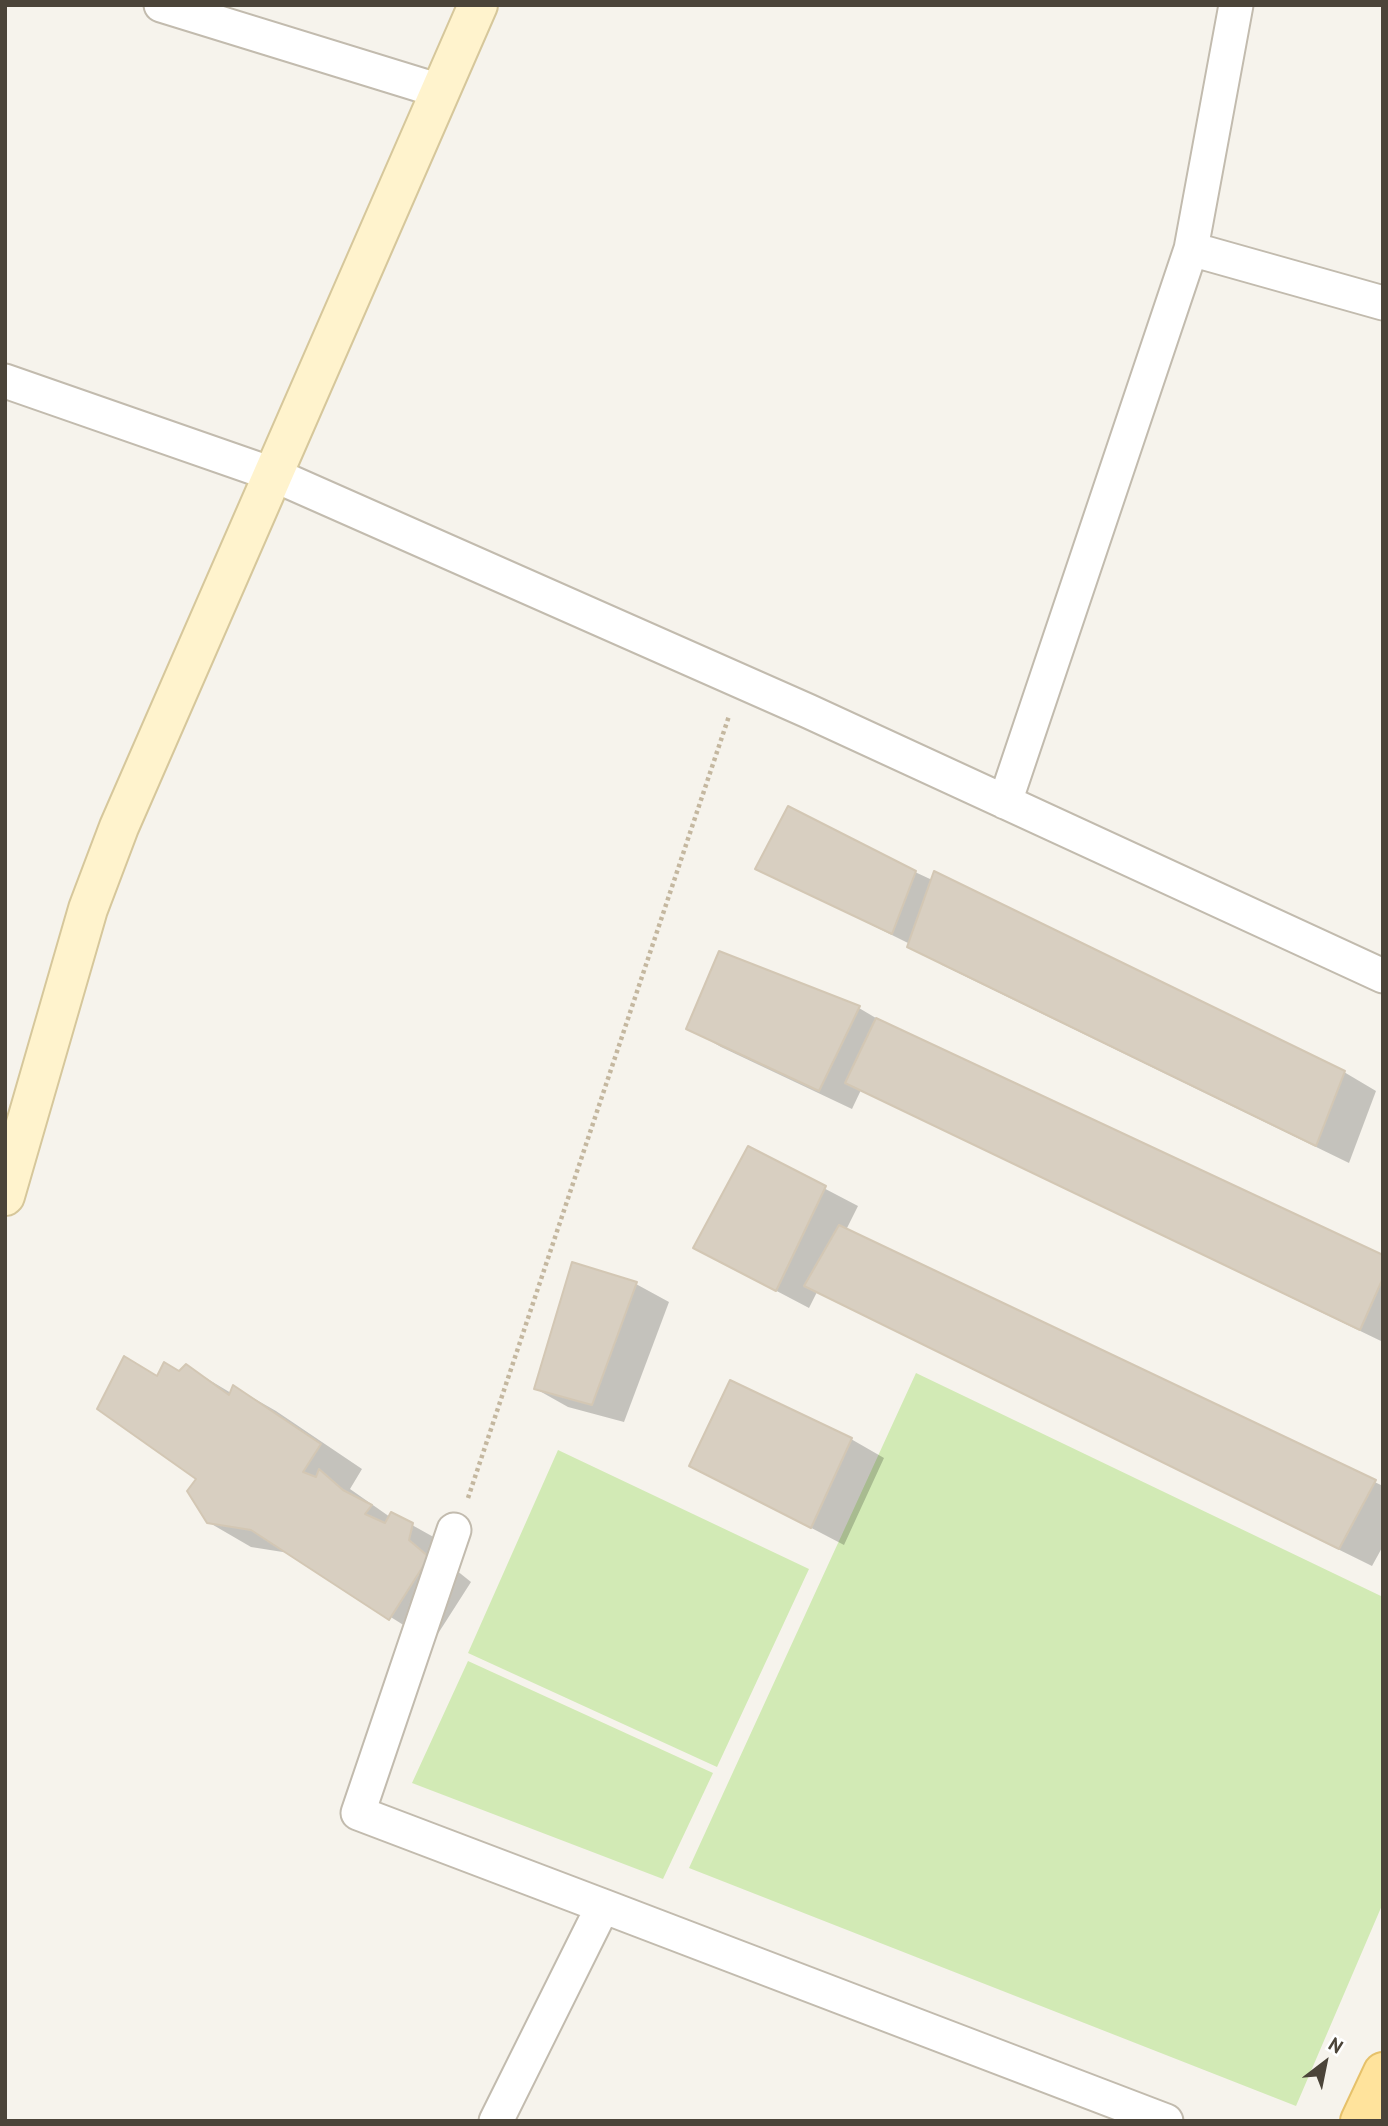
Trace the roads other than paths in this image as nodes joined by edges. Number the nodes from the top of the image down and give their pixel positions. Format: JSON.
{"nodes":[{"id":1,"x":161,"y":5,"type":"edge"},
{"id":2,"x":478,"y":5,"type":"edge"},
{"id":3,"x":1236,"y":5,"type":"edge"},
{"id":4,"x":440,"y":91,"type":"junction"},
{"id":5,"x":1191,"y":249,"type":"junction"},
{"id":6,"x":1383,"y":303,"type":"edge"},
{"id":7,"x":5,"y":381,"type":"edge"},
{"id":8,"x":272,"y":474,"type":"junction"},
{"id":9,"x":1005,"y":802,"type":"junction"},
{"id":10,"x":1383,"y":976,"type":"edge"},
{"id":11,"x":16,"y":1109,"type":"edge"},
{"id":12,"x":5,"y":1196,"type":"edge"},
{"id":13,"x":454,"y":1530,"type":"road end"},
{"id":14,"x":603,"y":1906,"type":"junction"},
{"id":15,"x":1383,"y":2072,"type":"edge"},
{"id":16,"x":496,"y":2121,"type":"edge"},
{"id":17,"x":1166,"y":2121,"type":"edge"},
{"id":18,"x":1360,"y":2121,"type":"edge"}],
"edges":[{"from":1,"to":4,"type":"street"},
{"from":2,"to":4,"type":"street"},
{"from":3,"to":5,"type":"street"},
{"from":4,"to":8,"type":"street"},
{"from":5,"to":6,"type":"street"},
{"from":5,"to":9,"type":"street"},
{"from":7,"to":8,"type":"street"},
{"from":8,"to":9,"type":"street"},
{"from":8,"to":11,"type":"street"},
{"from":9,"to":10,"type":"street"},
{"from":11,"to":12,"type":"street"},
{"from":13,"to":14,"type":"street"},
{"from":14,"to":16,"type":"street"},
{"from":14,"to":17,"type":"street"},
{"from":15,"to":18,"type":"main road"}]}
